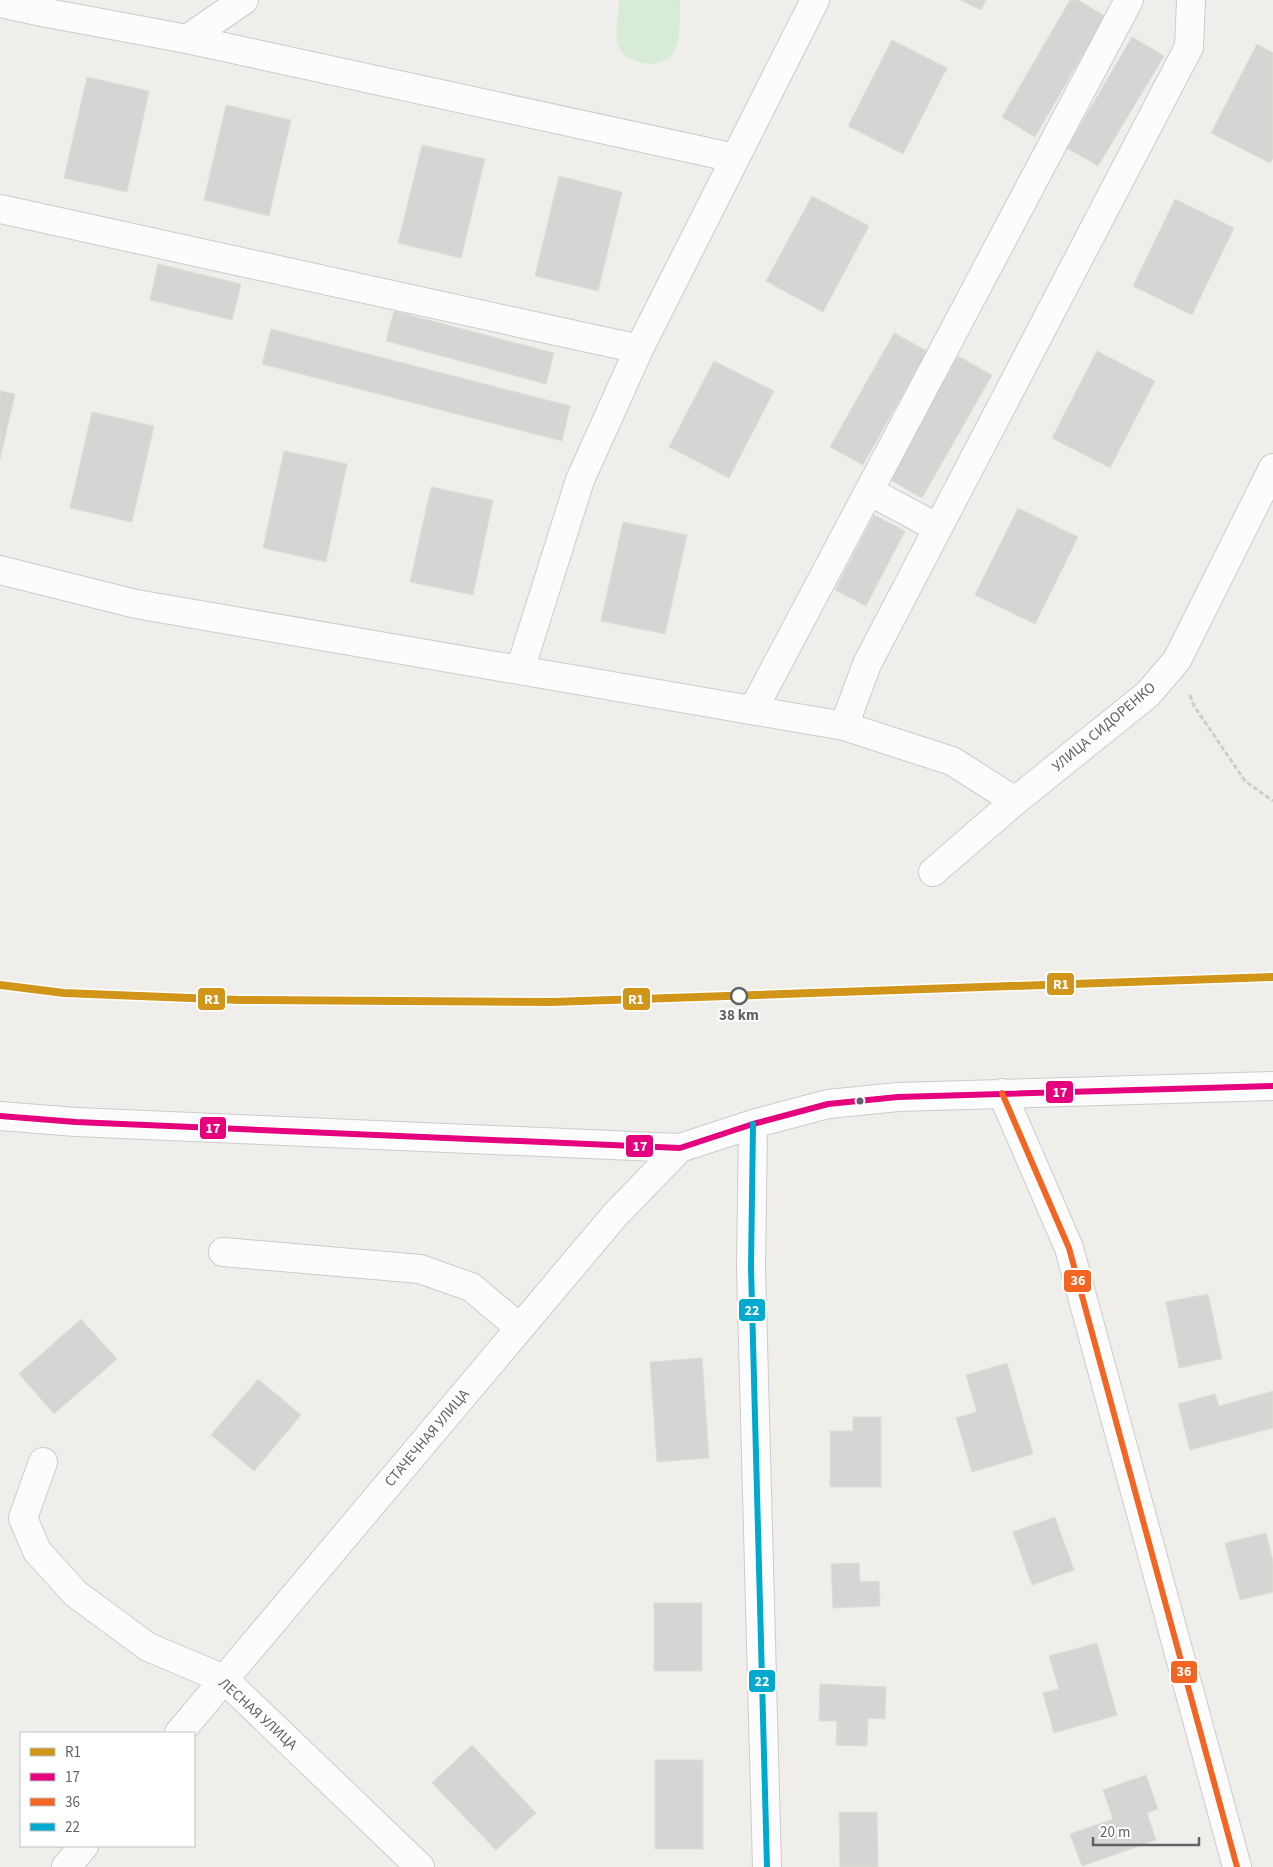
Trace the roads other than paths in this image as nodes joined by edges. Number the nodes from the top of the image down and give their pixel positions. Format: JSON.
{"nodes":[{"id":1,"x":244,"y":0,"type":"edge"},
{"id":2,"x":815,"y":0,"type":"edge"},
{"id":3,"x":1129,"y":0,"type":"edge"},
{"id":4,"x":1191,"y":0,"type":"edge"},
{"id":5,"x":0,"y":3,"type":"edge"},
{"id":6,"x":38,"y":6,"type":"edge"},
{"id":7,"x":187,"y":39,"type":"junction"},
{"id":8,"x":735,"y":158,"type":"junction"},
{"id":9,"x":0,"y":209,"type":"edge"},
{"id":10,"x":639,"y":349,"type":"junction"},
{"id":11,"x":1273,"y":468,"type":"edge"},
{"id":12,"x":870,"y":491,"type":"junction"},
{"id":13,"x":938,"y":528,"type":"junction"},
{"id":14,"x":0,"y":570,"type":"edge"},
{"id":15,"x":520,"y":670,"type":"junction"},
{"id":16,"x":753,"y":710,"type":"junction"},
{"id":17,"x":844,"y":726,"type":"junction"},
{"id":18,"x":1015,"y":801,"type":"junction"},
{"id":19,"x":933,"y":872,"type":"dead end"},
{"id":20,"x":1273,"y":1086,"type":"edge"},
{"id":21,"x":1002,"y":1093,"type":"junction"},
{"id":22,"x":0,"y":1116,"type":"edge"},
{"id":23,"x":753,"y":1124,"type":"junction"},
{"id":24,"x":680,"y":1148,"type":"junction"},
{"id":25,"x":223,"y":1252,"type":"dead end"},
{"id":26,"x":520,"y":1328,"type":"junction"},
{"id":27,"x":43,"y":1462,"type":"dead end"},
{"id":28,"x":224,"y":1679,"type":"junction"},
{"id":29,"x":180,"y":1732,"type":"edge"},
{"id":30,"x":83,"y":1847,"type":"edge"},
{"id":31,"x":66,"y":1867,"type":"edge"},
{"id":32,"x":420,"y":1867,"type":"edge"},
{"id":33,"x":766,"y":1867,"type":"edge"},
{"id":34,"x":1238,"y":1867,"type":"edge"}],
"edges":[{"from":1,"to":7,"type":"street"},
{"from":2,"to":8,"type":"street"},
{"from":3,"to":12,"type":"street"},
{"from":4,"to":13,"type":"street"},
{"from":5,"to":6,"type":"street"},
{"from":6,"to":7,"type":"street"},
{"from":7,"to":8,"type":"street"},
{"from":8,"to":10,"type":"street"},
{"from":9,"to":10,"type":"street"},
{"from":10,"to":15,"type":"street"},
{"from":11,"to":18,"type":"street","name":"УЛИЦА СИДОРЕНКО"},
{"from":12,"to":13,"type":"street"},
{"from":12,"to":16,"type":"street"},
{"from":13,"to":17,"type":"street"},
{"from":14,"to":15,"type":"street"},
{"from":15,"to":16,"type":"street"},
{"from":16,"to":17,"type":"street"},
{"from":17,"to":18,"type":"street"},
{"from":18,"to":19,"type":"street","name":"УЛИЦА СИДОРЕНКО"},
{"from":20,"to":21,"type":"street"},
{"from":21,"to":23,"type":"street"},
{"from":21,"to":34,"type":"street"},
{"from":22,"to":24,"type":"street"},
{"from":23,"to":24,"type":"street"},
{"from":23,"to":33,"type":"street"},
{"from":24,"to":26,"type":"street","name":"СТАЧЕЧНАЯ УЛИЦА"},
{"from":25,"to":26,"type":"street"},
{"from":26,"to":28,"type":"street","name":"СТАЧЕЧНАЯ УЛИЦА"},
{"from":27,"to":28,"type":"street","name":"ЛЕСНАЯ УЛИЦА"},
{"from":28,"to":29,"type":"street","name":"СТАЧЕЧНАЯ УЛИЦА"},
{"from":28,"to":32,"type":"street","name":"ЛЕСНАЯ УЛИЦА"},
{"from":30,"to":31,"type":"street"}]}
